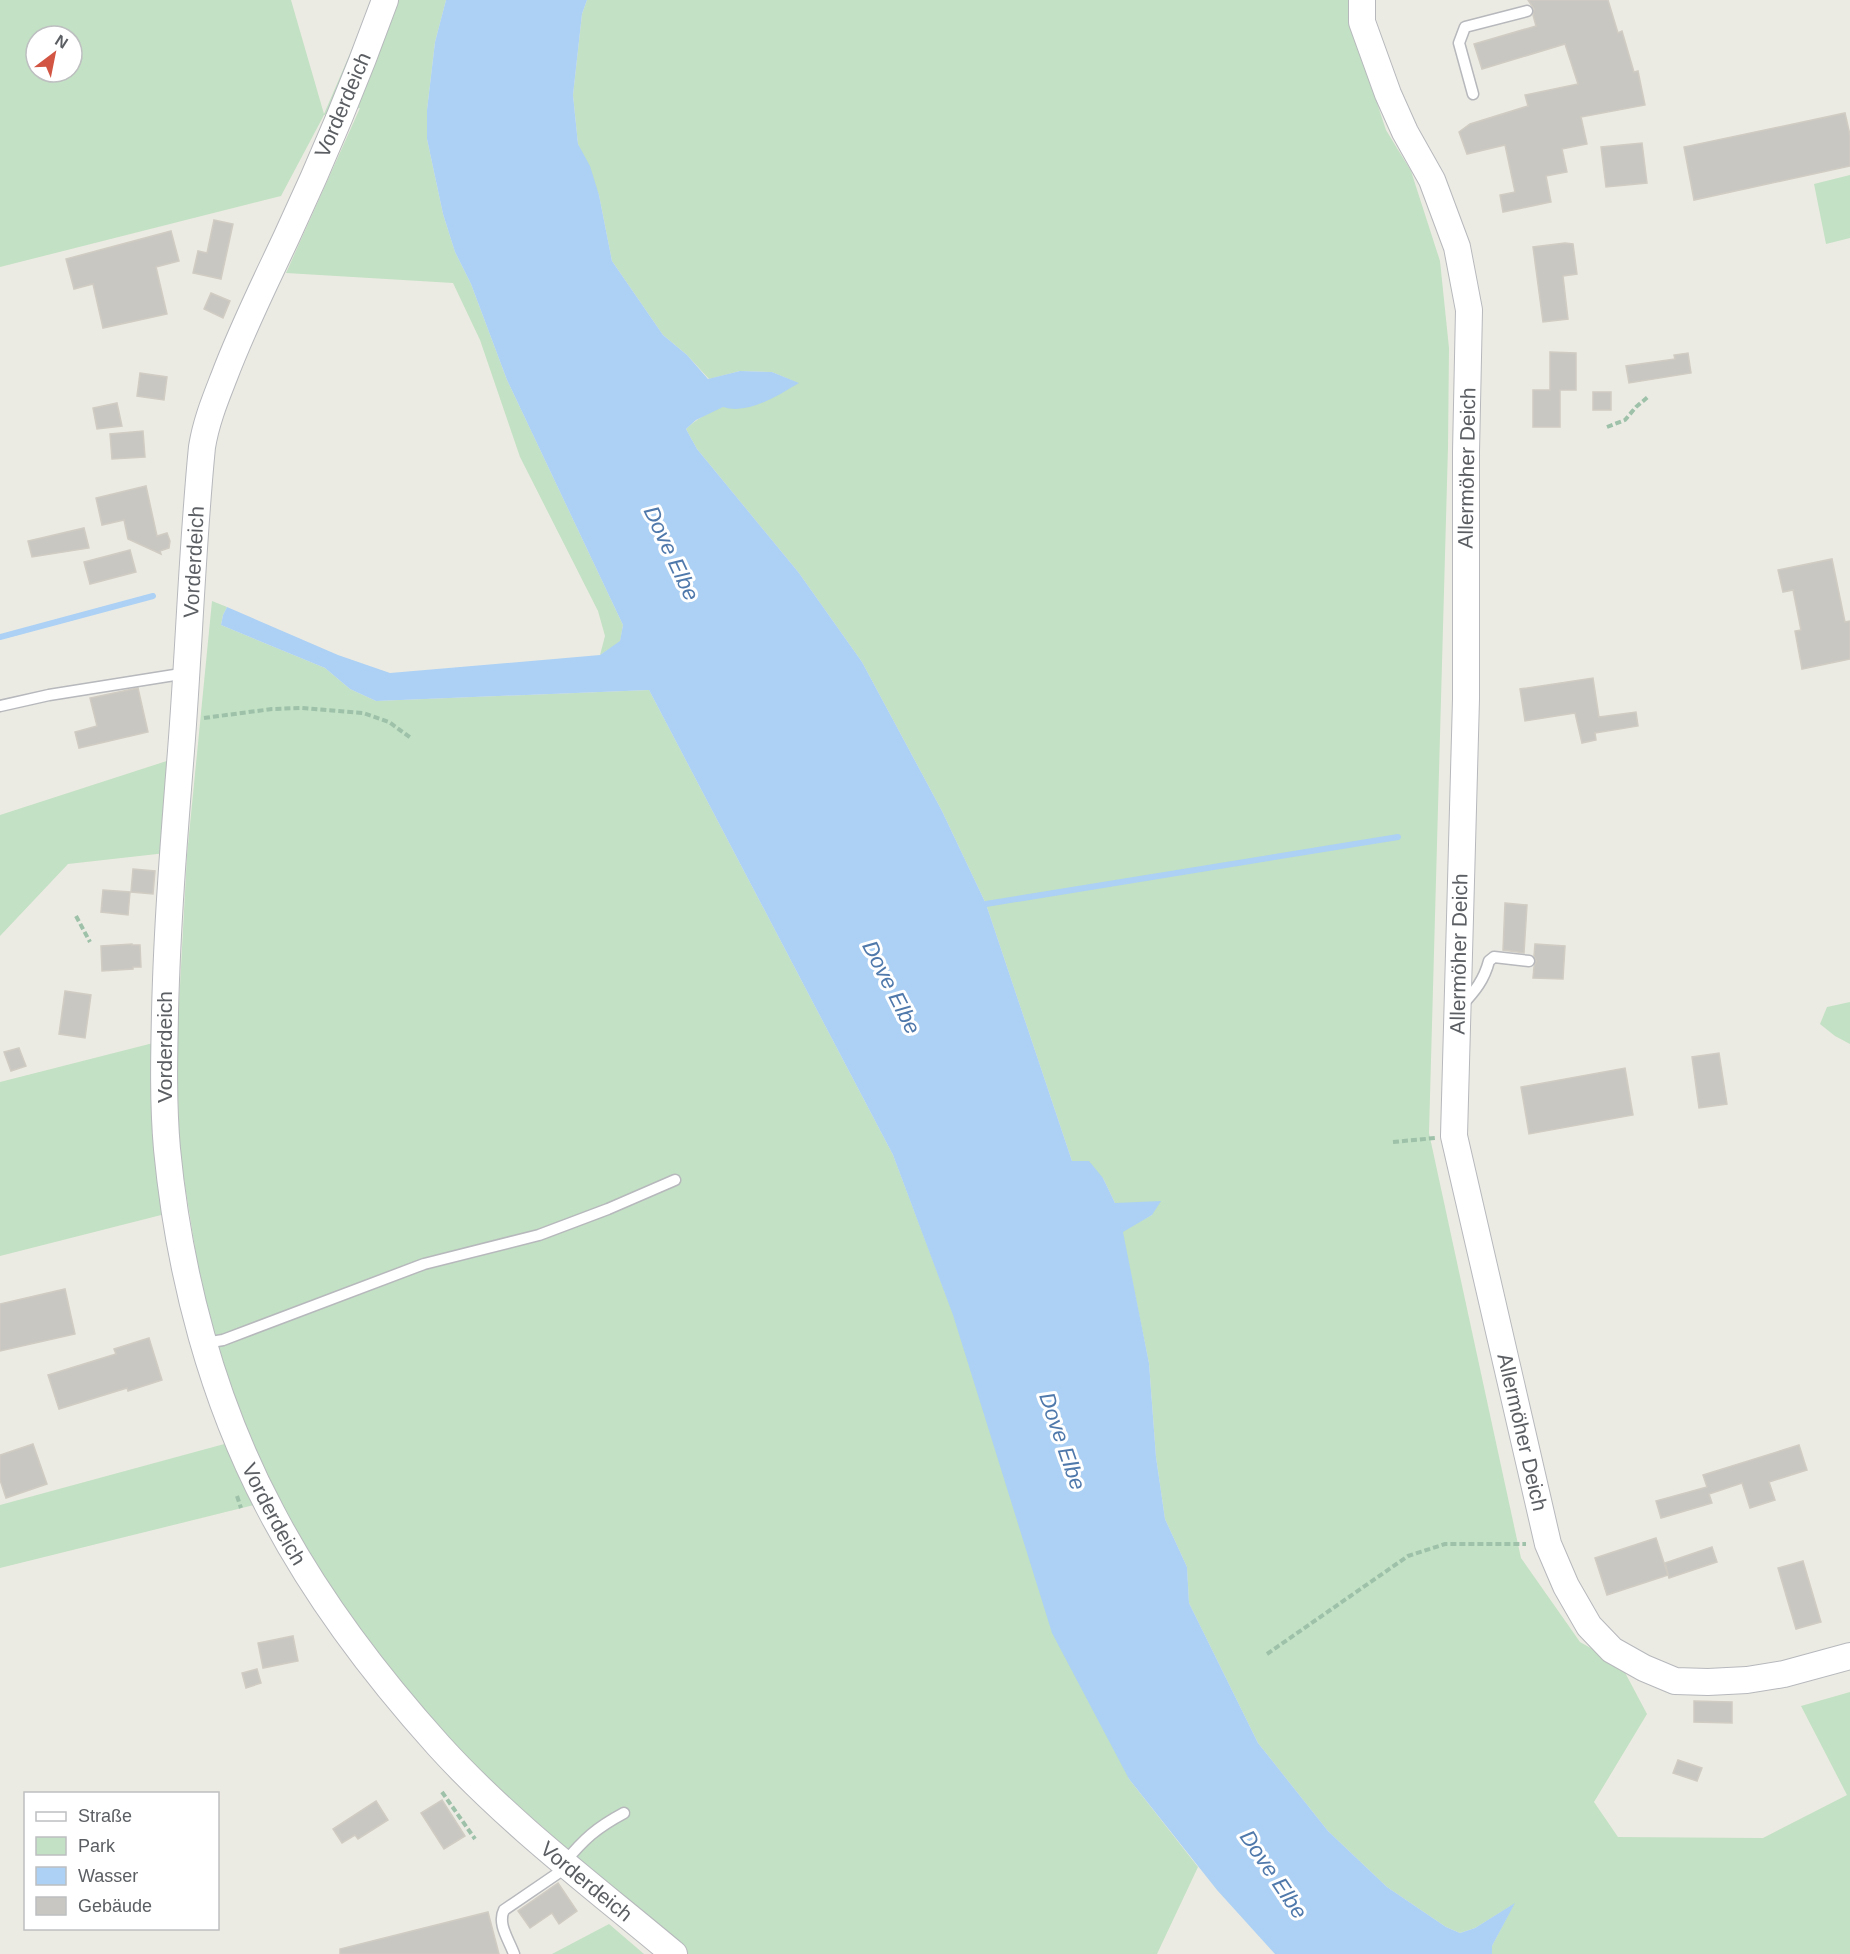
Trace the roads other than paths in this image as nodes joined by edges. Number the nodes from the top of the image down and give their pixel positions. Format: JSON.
{"nodes":[{"id":1,"x":385,"y":0,"type":"edge"},
{"id":2,"x":1362,"y":0,"type":"edge"},
{"id":3,"x":1527,"y":11,"type":"dead end"},
{"id":4,"x":1473,"y":94,"type":"dead end"},
{"id":5,"x":187,"y":673,"type":"junction"},
{"id":6,"x":0,"y":706,"type":"edge"},
{"id":7,"x":1529,"y":960,"type":"dead end"},
{"id":8,"x":1458,"y":1010,"type":"junction"},
{"id":9,"x":675,"y":1180,"type":"dead end"},
{"id":10,"x":204,"y":1344,"type":"junction"},
{"id":11,"x":1850,"y":1656,"type":"edge"},
{"id":12,"x":624,"y":1813,"type":"dead end"},
{"id":13,"x":566,"y":1865,"type":"junction"},
{"id":14,"x":514,"y":1954,"type":"edge"},
{"id":15,"x":674,"y":1954,"type":"edge"}],
"edges":[{"from":1,"to":5,"type":"street","name":"Vorderdeich"},
{"from":2,"to":8,"type":"street","name":"Allermöher Deich"},
{"from":3,"to":4,"type":"lane"},
{"from":5,"to":6,"type":"lane"},
{"from":5,"to":10,"type":"street","name":"Vorderdeich"},
{"from":7,"to":8,"type":"lane"},
{"from":8,"to":11,"type":"street","name":"Allermöher Deich"},
{"from":9,"to":10,"type":"lane"},
{"from":10,"to":13,"type":"street","name":"Vorderdeich"},
{"from":12,"to":13,"type":"lane"},
{"from":13,"to":14,"type":"lane"},
{"from":13,"to":15,"type":"street","name":"Vorderdeich"}]}
